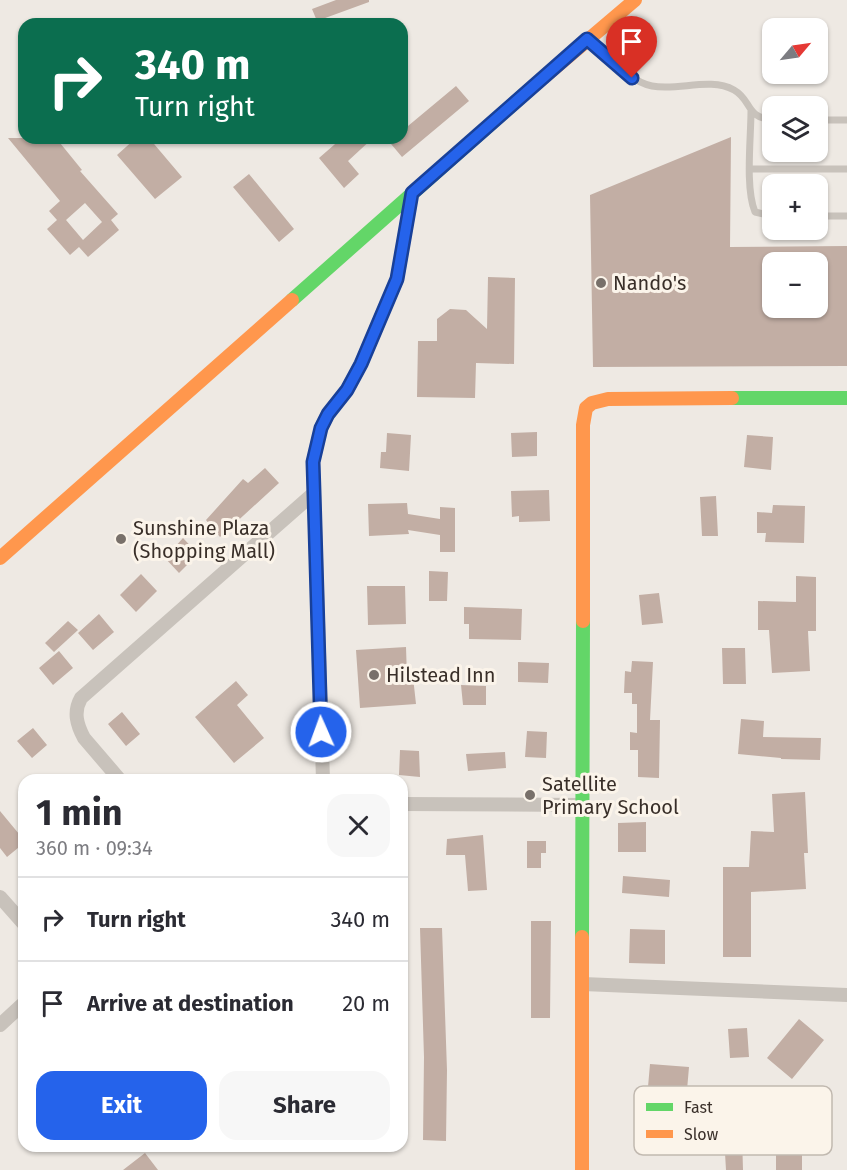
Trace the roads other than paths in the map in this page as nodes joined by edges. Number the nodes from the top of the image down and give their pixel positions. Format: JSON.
{"nodes":[{"id":1,"x":635,"y":0,"type":"edge"},
{"id":2,"x":587,"y":39,"type":"junction"},
{"id":3,"x":751,"y":111,"type":"junction"},
{"id":4,"x":762,"y":117,"type":"edge"},
{"id":5,"x":828,"y":120,"type":"edge"},
{"id":6,"x":847,"y":120,"type":"edge"},
{"id":7,"x":750,"y":169,"type":"junction"},
{"id":8,"x":847,"y":169,"type":"edge"},
{"id":9,"x":412,"y":193,"type":"junction"},
{"id":10,"x":762,"y":214,"type":"edge"},
{"id":11,"x":828,"y":216,"type":"edge"},
{"id":12,"x":847,"y":216,"type":"edge"},
{"id":13,"x":847,"y":398,"type":"edge"},
{"id":14,"x":314,"y":493,"type":"junction"},
{"id":15,"x":0,"y":558,"type":"edge"},
{"id":16,"x":115,"y":774,"type":"edge"},
{"id":17,"x":323,"y":774,"type":"edge"},
{"id":18,"x":408,"y":804,"type":"edge"},
{"id":19,"x":584,"y":805,"type":"junction"},
{"id":20,"x":0,"y":897,"type":"edge"},
{"id":21,"x":18,"y":917,"type":"edge"},
{"id":22,"x":583,"y":984,"type":"junction"},
{"id":23,"x":847,"y":995,"type":"edge"},
{"id":24,"x":18,"y":1008,"type":"edge"},
{"id":25,"x":0,"y":1025,"type":"edge"},
{"id":26,"x":582,"y":1170,"type":"edge"}],
"edges":[{"from":1,"to":2,"type":"street"},
{"from":2,"to":3,"type":"lane"},
{"from":2,"to":9,"type":"street"},
{"from":3,"to":4,"type":"lane"},
{"from":3,"to":7,"type":"lane"},
{"from":5,"to":6,"type":"lane"},
{"from":7,"to":8,"type":"lane"},
{"from":7,"to":10,"type":"lane"},
{"from":9,"to":14,"type":"street"},
{"from":9,"to":15,"type":"street"},
{"from":11,"to":12,"type":"lane"},
{"from":13,"to":19,"type":"street"},
{"from":14,"to":16,"type":"street"},
{"from":14,"to":17,"type":"street"},
{"from":18,"to":19,"type":"street"},
{"from":19,"to":22,"type":"street"},
{"from":20,"to":21,"type":"street"},
{"from":22,"to":23,"type":"street"},
{"from":22,"to":26,"type":"street"},
{"from":24,"to":25,"type":"street"}]}
